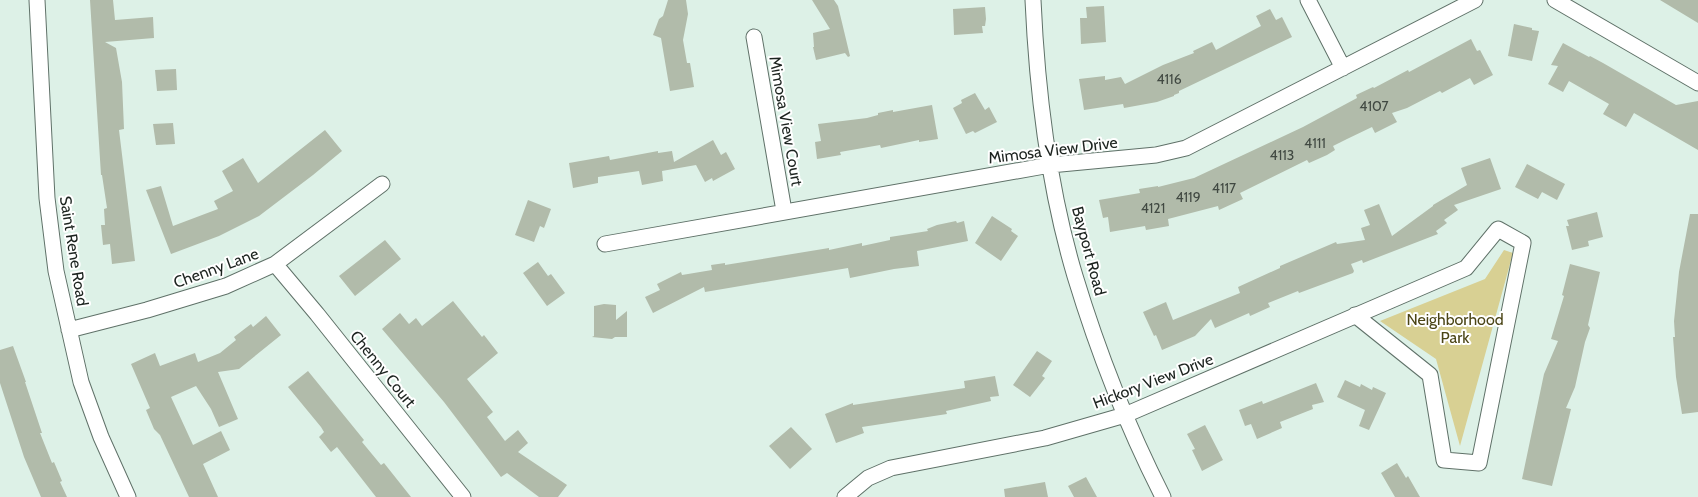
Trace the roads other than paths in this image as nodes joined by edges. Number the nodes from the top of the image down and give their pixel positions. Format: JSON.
{"nodes":[{"id":1,"x":37,"y":0,"type":"edge"},
{"id":2,"x":1033,"y":0,"type":"edge"},
{"id":3,"x":1308,"y":0,"type":"edge"},
{"id":4,"x":1475,"y":0,"type":"edge"},
{"id":5,"x":1555,"y":0,"type":"edge"},
{"id":6,"x":754,"y":36,"type":"dead end"},
{"id":7,"x":1343,"y":68,"type":"junction"},
{"id":8,"x":1698,"y":84,"type":"edge"},
{"id":9,"x":1050,"y":165,"type":"junction"},
{"id":10,"x":382,"y":184,"type":"dead end"},
{"id":11,"x":784,"y":211,"type":"junction"},
{"id":12,"x":605,"y":244,"type":"dead end"},
{"id":13,"x":275,"y":264,"type":"junction"},
{"id":14,"x":1355,"y":315,"type":"junction"},
{"id":15,"x":69,"y":330,"type":"junction"},
{"id":16,"x":1125,"y":415,"type":"junction"},
{"id":17,"x":128,"y":497,"type":"edge"},
{"id":18,"x":462,"y":497,"type":"edge"},
{"id":19,"x":846,"y":497,"type":"edge"},
{"id":20,"x":1162,"y":497,"type":"edge"}],
"edges":[{"from":1,"to":15,"type":"street","name":"Saint Rene Road"},
{"from":2,"to":9,"type":"street","name":"Bayport Road"},
{"from":3,"to":7,"type":"street"},
{"from":4,"to":7,"type":"street","name":"Mimosa View Drive"},
{"from":5,"to":8,"type":"street"},
{"from":6,"to":11,"type":"street","name":"Mimosa View Court"},
{"from":7,"to":9,"type":"street","name":"Mimosa View Drive"},
{"from":9,"to":11,"type":"street","name":"Mimosa View Drive"},
{"from":9,"to":16,"type":"street","name":"Bayport Road"},
{"from":10,"to":13,"type":"street","name":"Chenny Lane"},
{"from":11,"to":12,"type":"street","name":"Mimosa View Drive"},
{"from":13,"to":15,"type":"street","name":"Chenny Lane"},
{"from":13,"to":18,"type":"street","name":"Chenny Court"},
{"from":14,"to":14,"type":"street","name":"Hickory View Drive"},
{"from":14,"to":16,"type":"street","name":"Hickory View Drive"},
{"from":15,"to":17,"type":"street","name":"Saint Rene Road"},
{"from":16,"to":19,"type":"street","name":"Hickory View Drive"},
{"from":16,"to":20,"type":"street","name":"Bayport Road"}]}
